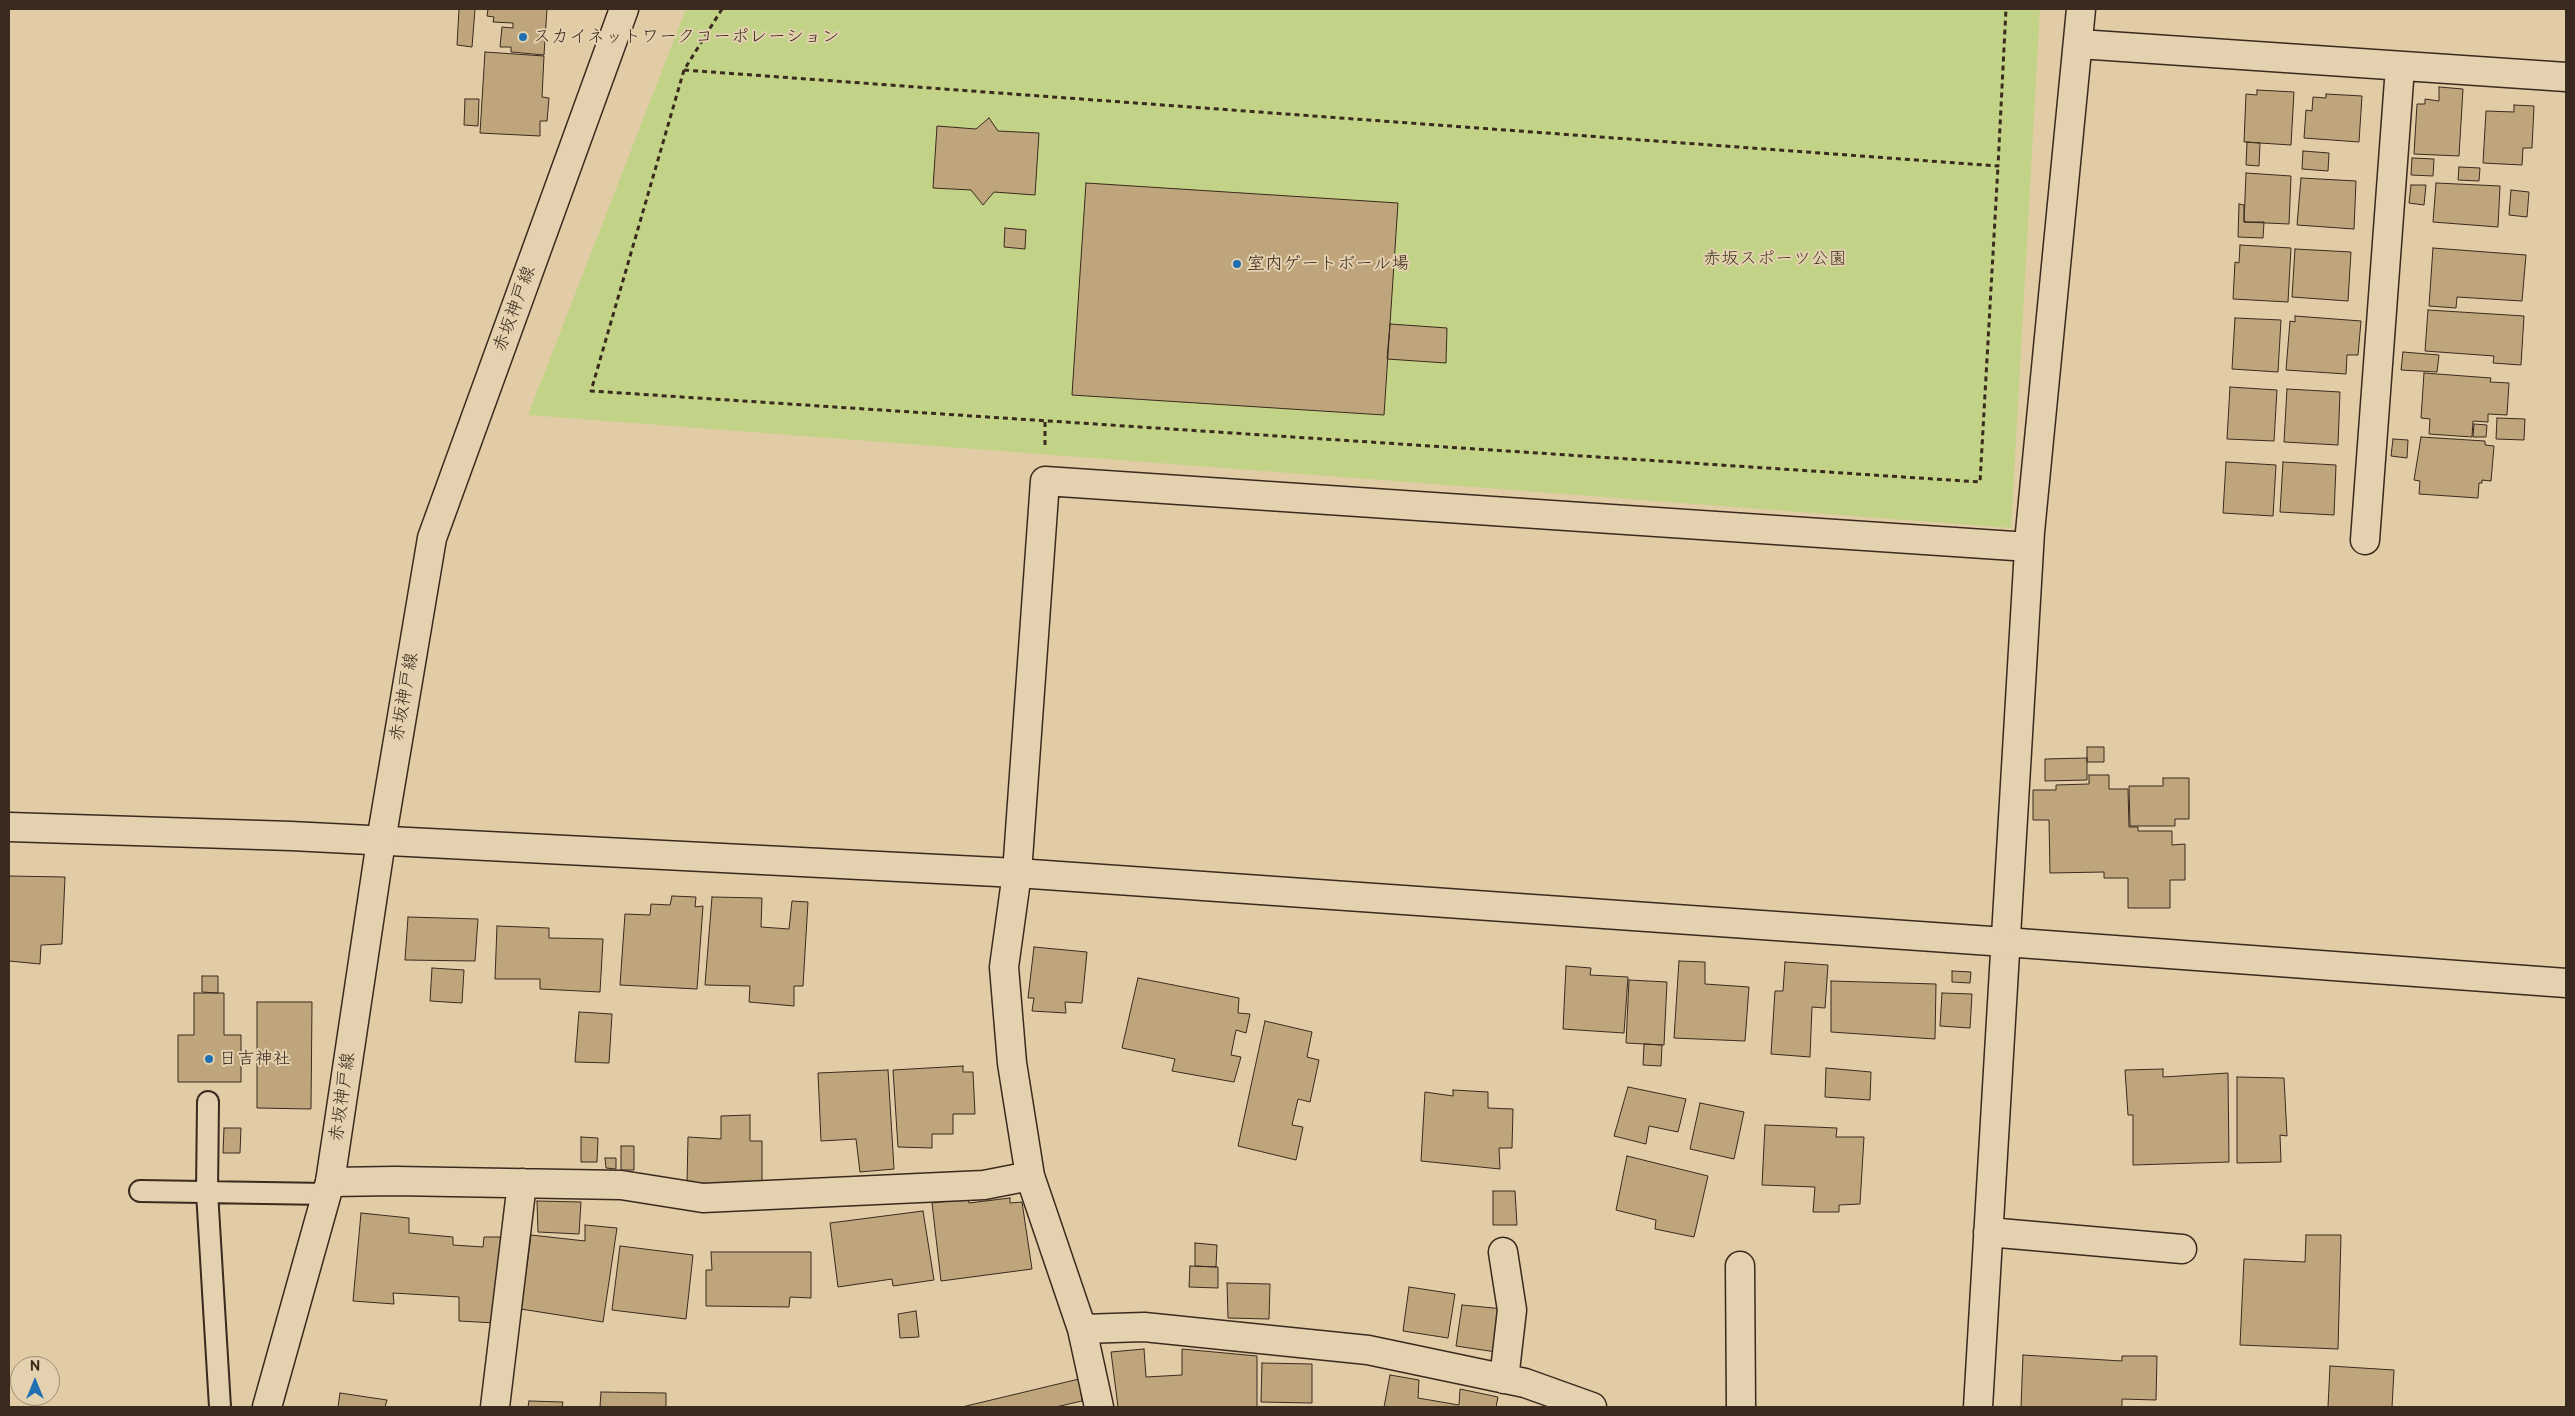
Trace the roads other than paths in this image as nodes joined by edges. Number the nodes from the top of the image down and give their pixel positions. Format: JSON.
{"nodes":[{"id":1,"x":624,"y":9,"type":"edge"},
{"id":2,"x":2081,"y":9,"type":"edge"},
{"id":3,"x":2079,"y":44,"type":"junction"},
{"id":4,"x":2400,"y":67,"type":"junction"},
{"id":5,"x":2566,"y":76,"type":"edge"},
{"id":6,"x":2365,"y":540,"type":"dead end"},
{"id":7,"x":2029,"y":548,"type":"junction"},
{"id":8,"x":9,"y":827,"type":"edge"},
{"id":9,"x":381,"y":840,"type":"junction"},
{"id":10,"x":1017,"y":872,"type":"junction"},
{"id":11,"x":2005,"y":942,"type":"junction"},
{"id":12,"x":2566,"y":983,"type":"edge"},
{"id":13,"x":208,"y":1102,"type":"dead end"},
{"id":14,"x":1030,"y":1176,"type":"junction"},
{"id":15,"x":522,"y":1183,"type":"junction"},
{"id":16,"x":328,"y":1188,"type":"junction"},
{"id":17,"x":140,"y":1190,"type":"dead end"},
{"id":18,"x":207,"y":1192,"type":"junction"},
{"id":19,"x":1988,"y":1232,"type":"junction"},
{"id":20,"x":2182,"y":1249,"type":"dead end"},
{"id":21,"x":1503,"y":1252,"type":"dead end"},
{"id":22,"x":1740,"y":1266,"type":"dead end"},
{"id":23,"x":1082,"y":1328,"type":"junction"},
{"id":24,"x":1504,"y":1379,"type":"junction"},
{"id":25,"x":220,"y":1407,"type":"edge"},
{"id":26,"x":267,"y":1407,"type":"edge"},
{"id":27,"x":495,"y":1407,"type":"edge"},
{"id":28,"x":1098,"y":1407,"type":"edge"},
{"id":29,"x":1592,"y":1407,"type":"edge"},
{"id":30,"x":1741,"y":1407,"type":"edge"},
{"id":31,"x":1978,"y":1407,"type":"edge"}],
"edges":[{"from":1,"to":9,"type":"street","name":"赤坂神戸線"},
{"from":2,"to":3,"type":"street"},
{"from":3,"to":4,"type":"street"},
{"from":3,"to":7,"type":"street"},
{"from":4,"to":5,"type":"street"},
{"from":4,"to":6,"type":"street"},
{"from":7,"to":10,"type":"street"},
{"from":7,"to":11,"type":"street"},
{"from":8,"to":9,"type":"street"},
{"from":9,"to":10,"type":"street"},
{"from":9,"to":16,"type":"street","name":"赤坂神戸線"},
{"from":10,"to":11,"type":"street"},
{"from":10,"to":14,"type":"street"},
{"from":11,"to":12,"type":"street"},
{"from":11,"to":19,"type":"street"},
{"from":13,"to":18,"type":"lane"},
{"from":14,"to":15,"type":"street"},
{"from":14,"to":23,"type":"street"},
{"from":15,"to":16,"type":"street"},
{"from":15,"to":27,"type":"street"},
{"from":16,"to":18,"type":"lane"},
{"from":16,"to":26,"type":"street","name":"赤坂神戸線"},
{"from":17,"to":18,"type":"lane"},
{"from":18,"to":25,"type":"lane"},
{"from":19,"to":20,"type":"street"},
{"from":19,"to":31,"type":"street"},
{"from":21,"to":24,"type":"street"},
{"from":22,"to":30,"type":"street"},
{"from":23,"to":24,"type":"street"},
{"from":23,"to":28,"type":"street"},
{"from":24,"to":29,"type":"street"}]}
